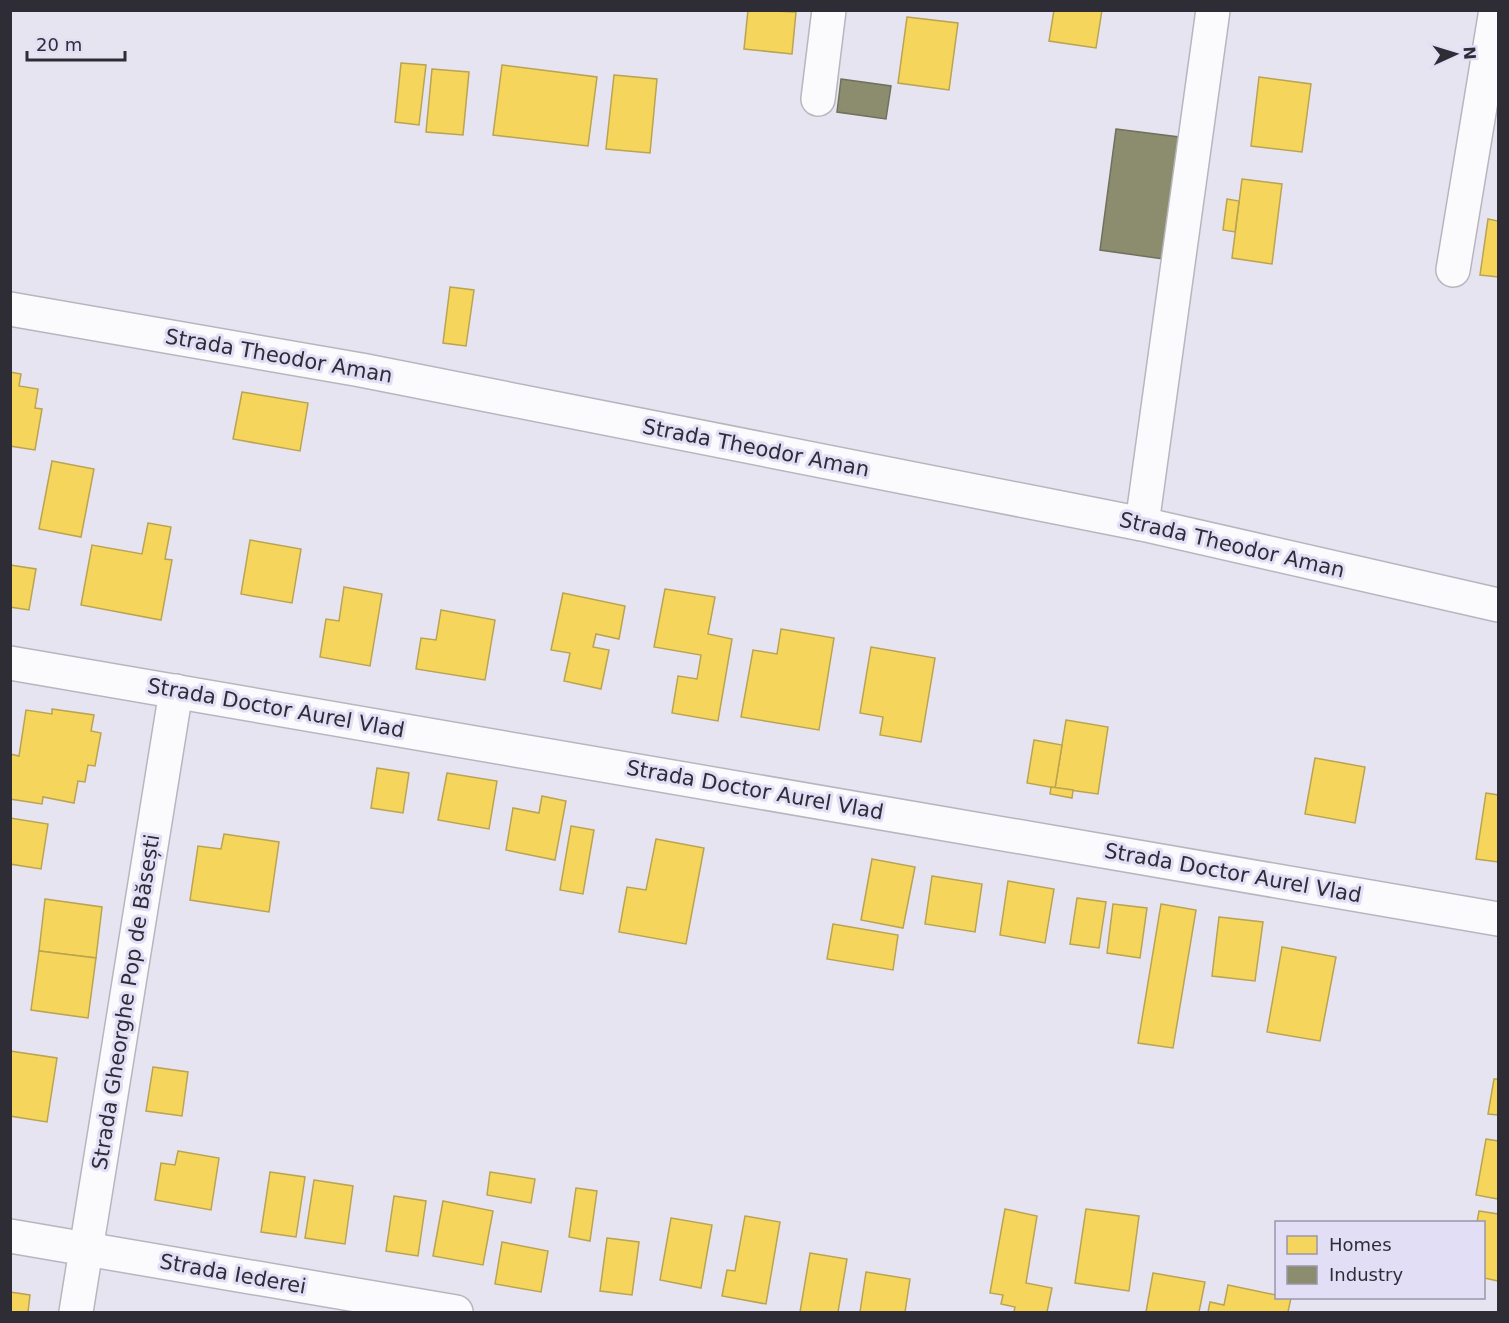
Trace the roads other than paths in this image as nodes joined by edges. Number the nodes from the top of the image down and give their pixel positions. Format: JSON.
{"nodes":[{"id":1,"x":829,"y":10,"type":"edge"},
{"id":2,"x":1213,"y":10,"type":"edge"},
{"id":3,"x":1496,"y":10,"type":"edge"},
{"id":4,"x":818,"y":99,"type":"dead end"},
{"id":5,"x":1453,"y":270,"type":"dead end"},
{"id":6,"x":10,"y":309,"type":"edge"},
{"id":7,"x":1142,"y":524,"type":"junction"},
{"id":8,"x":1498,"y":605,"type":"edge"},
{"id":9,"x":10,"y":663,"type":"edge"},
{"id":10,"x":176,"y":691,"type":"junction"},
{"id":11,"x":1498,"y":919,"type":"edge"},
{"id":12,"x":10,"y":1236,"type":"edge"},
{"id":13,"x":86,"y":1249,"type":"junction"},
{"id":14,"x":76,"y":1312,"type":"edge"},
{"id":15,"x":456,"y":1312,"type":"edge"}],
"edges":[{"from":1,"to":4,"type":"street"},
{"from":2,"to":7,"type":"street"},
{"from":3,"to":5,"type":"street"},
{"from":6,"to":7,"type":"street","name":"Strada Theodor Aman"},
{"from":7,"to":8,"type":"street","name":"Strada Theodor Aman"},
{"from":9,"to":10,"type":"street","name":"Strada Doctor Aurel Vlad"},
{"from":10,"to":11,"type":"street","name":"Strada Doctor Aurel Vlad"},
{"from":10,"to":13,"type":"street","name":"Strada Gheorghe Pop de Băsești"},
{"from":12,"to":13,"type":"street","name":"Strada Iederei"},
{"from":13,"to":14,"type":"street","name":"Strada Gheorghe Pop de Băsești"},
{"from":13,"to":15,"type":"street","name":"Strada Iederei"}]}
